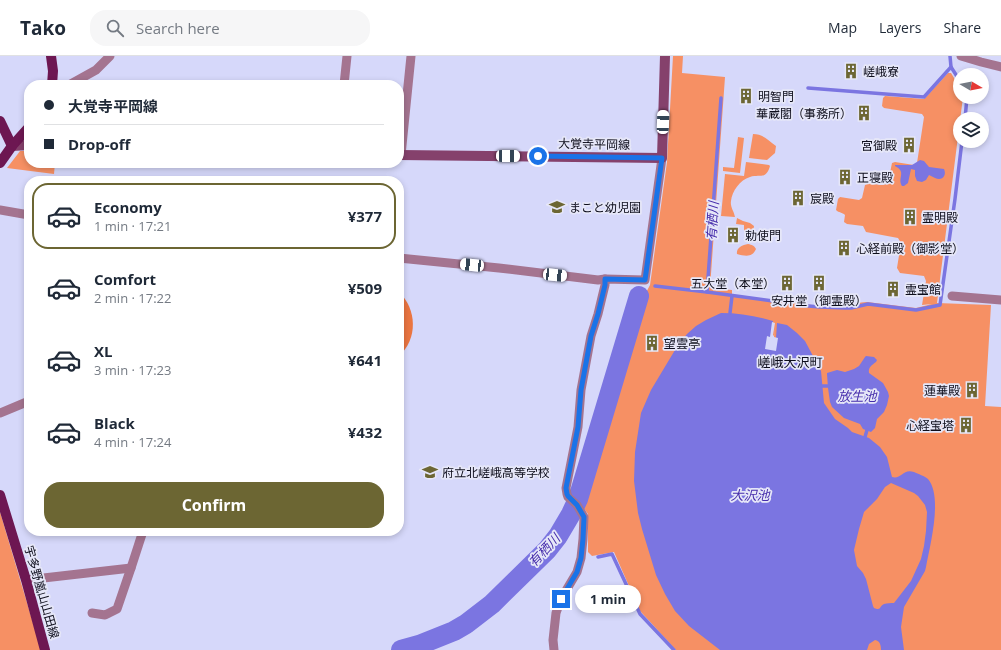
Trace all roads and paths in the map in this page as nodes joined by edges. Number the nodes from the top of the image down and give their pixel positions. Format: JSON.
{"nodes":[{"id":1,"x":51,"y":56,"type":"edge"},
{"id":2,"x":110,"y":56,"type":"edge"},
{"id":3,"x":349,"y":56,"type":"edge"},
{"id":4,"x":411,"y":56,"type":"edge"},
{"id":5,"x":665,"y":56,"type":"edge"},
{"id":6,"x":961,"y":56,"type":"edge"},
{"id":7,"x":1001,"y":67,"type":"edge"},
{"id":8,"x":52,"y":80,"type":"edge"},
{"id":9,"x":78,"y":80,"type":"edge"},
{"id":10,"x":345,"y":80,"type":"edge"},
{"id":11,"x":404,"y":119,"type":"edge"},
{"id":12,"x":0,"y":121,"type":"edge"},
{"id":13,"x":24,"y":133,"type":"edge"},
{"id":14,"x":24,"y":145,"type":"edge"},
{"id":15,"x":12,"y":146,"type":"junction"},
{"id":16,"x":404,"y":155,"type":"edge"},
{"id":17,"x":662,"y":158,"type":"junction"},
{"id":18,"x":0,"y":163,"type":"edge"},
{"id":19,"x":0,"y":210,"type":"edge"},
{"id":20,"x":24,"y":214,"type":"edge"},
{"id":21,"x":404,"y":258,"type":"edge"},
{"id":22,"x":605,"y":279,"type":"junction"},
{"id":23,"x":952,"y":296,"type":"dead end"},
{"id":24,"x":1001,"y":300,"type":"edge"},
{"id":25,"x":24,"y":403,"type":"edge"},
{"id":26,"x":0,"y":413,"type":"edge"},
{"id":27,"x":0,"y":495,"type":"edge"},
{"id":28,"x":141,"y":536,"type":"edge"},
{"id":29,"x":131,"y":568,"type":"junction"},
{"id":30,"x":26,"y":580,"type":"junction"},
{"id":31,"x":92,"y":613,"type":"dead end"},
{"id":32,"x":45,"y":650,"type":"edge"},
{"id":33,"x":554,"y":650,"type":"edge"}],
"edges":[{"from":1,"to":8,"type":"main road"},
{"from":2,"to":9,"type":"street"},
{"from":3,"to":10,"type":"street"},
{"from":4,"to":11,"type":"street"},
{"from":5,"to":17,"type":"main road"},
{"from":6,"to":7,"type":"street"},
{"from":12,"to":15,"type":"main road"},
{"from":13,"to":15,"type":"main road"},
{"from":14,"to":15,"type":"main road"},
{"from":15,"to":18,"type":"main road"},
{"from":16,"to":17,"type":"main road","name":"大覚寺平岡線"},
{"from":17,"to":22,"type":"street"},
{"from":19,"to":20,"type":"street"},
{"from":21,"to":22,"type":"street"},
{"from":22,"to":33,"type":"street"},
{"from":23,"to":24,"type":"street"},
{"from":25,"to":26,"type":"street"},
{"from":27,"to":30,"type":"main road","name":"宇多野嵐山山田線"},
{"from":28,"to":29,"type":"street"},
{"from":29,"to":30,"type":"street"},
{"from":29,"to":31,"type":"street"},
{"from":30,"to":32,"type":"main road","name":"宇多野嵐山山田線"}]}
